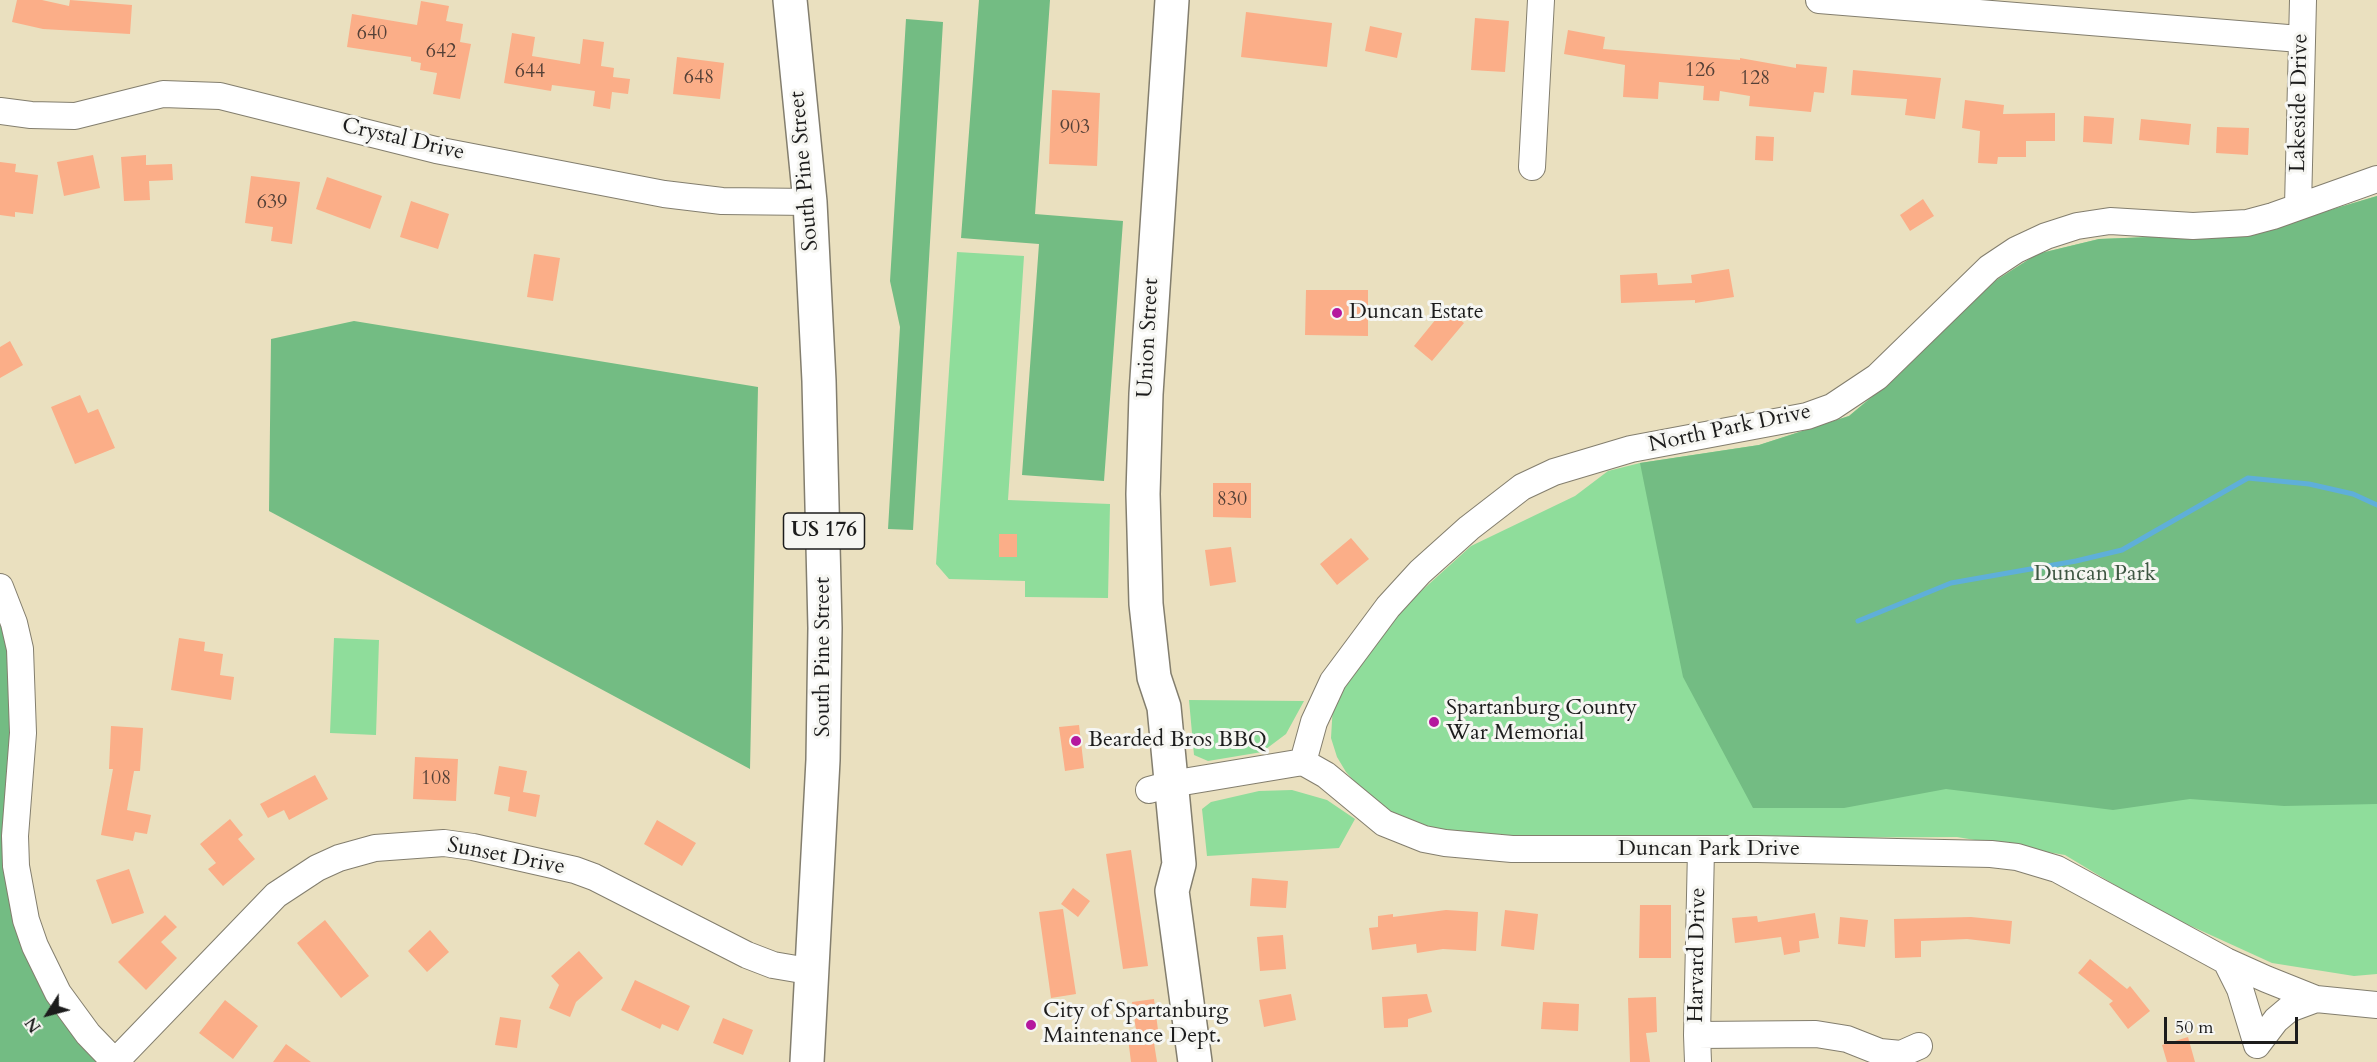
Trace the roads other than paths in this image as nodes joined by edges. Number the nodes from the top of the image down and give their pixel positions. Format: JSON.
{"nodes":[{"id":1,"x":790,"y":0,"type":"edge"},
{"id":2,"x":1172,"y":0,"type":"edge"},
{"id":3,"x":1541,"y":0,"type":"edge"},
{"id":4,"x":1819,"y":0,"type":"edge"},
{"id":5,"x":2303,"y":0,"type":"edge"},
{"id":6,"x":2300,"y":39,"type":"junction"},
{"id":7,"x":0,"y":111,"type":"edge"},
{"id":8,"x":1532,"y":167,"type":"dead end"},
{"id":9,"x":2377,"y":179,"type":"edge"},
{"id":10,"x":810,"y":202,"type":"junction"},
{"id":11,"x":2298,"y":206,"type":"junction"},
{"id":12,"x":0,"y":586,"type":"edge"},
{"id":13,"x":1303,"y":762,"type":"junction"},
{"id":14,"x":1160,"y":787,"type":"junction"},
{"id":15,"x":1701,"y":849,"type":"junction"},
{"id":16,"x":2226,"y":962,"type":"junction"},
{"id":17,"x":813,"y":972,"type":"junction"},
{"id":18,"x":2266,"y":979,"type":"junction"},
{"id":19,"x":2316,"y":999,"type":"junction"},
{"id":20,"x":2377,"y":1005,"type":"edge"},
{"id":21,"x":1696,"y":1035,"type":"junction"},
{"id":22,"x":1919,"y":1046,"type":"dead end"},
{"id":23,"x":2257,"y":1054,"type":"edge"},
{"id":24,"x":115,"y":1062,"type":"edge"},
{"id":25,"x":807,"y":1062,"type":"edge"},
{"id":26,"x":1195,"y":1062,"type":"edge"},
{"id":27,"x":1698,"y":1062,"type":"edge"}],
"edges":[{"from":1,"to":10,"type":"main road","name":"South Pine Street","number":"US 176"},
{"from":2,"to":14,"type":"main road","name":"Union Street"},
{"from":3,"to":8,"type":"street"},
{"from":4,"to":6,"type":"street"},
{"from":5,"to":6,"type":"street","name":"Lakeside Drive"},
{"from":6,"to":11,"type":"street","name":"Lakeside Drive"},
{"from":7,"to":10,"type":"street","name":"Crystal Drive"},
{"from":9,"to":11,"type":"street","name":"North Park Drive"},
{"from":10,"to":17,"type":"main road","name":"South Pine Street","number":"US 176"},
{"from":11,"to":13,"type":"street","name":"North Park Drive"},
{"from":12,"to":24,"type":"street"},
{"from":13,"to":14,"type":"street"},
{"from":13,"to":15,"type":"street","name":"Duncan Park Drive"},
{"from":14,"to":26,"type":"main road","name":"Union Street"},
{"from":15,"to":16,"type":"street","name":"Duncan Park Drive"},
{"from":15,"to":21,"type":"street","name":"Harvard Drive"},
{"from":16,"to":18,"type":"street","name":"Duncan Park Drive"},
{"from":16,"to":23,"type":"street"},
{"from":17,"to":24,"type":"street","name":"Sunset Drive"},
{"from":17,"to":25,"type":"main road","name":"South Pine Street","number":"US 176"},
{"from":18,"to":19,"type":"street","name":"Duncan Park Drive"},
{"from":18,"to":23,"type":"street"},
{"from":19,"to":20,"type":"street"},
{"from":19,"to":23,"type":"street"},
{"from":21,"to":22,"type":"street"},
{"from":21,"to":27,"type":"street","name":"Harvard Drive"}]}
